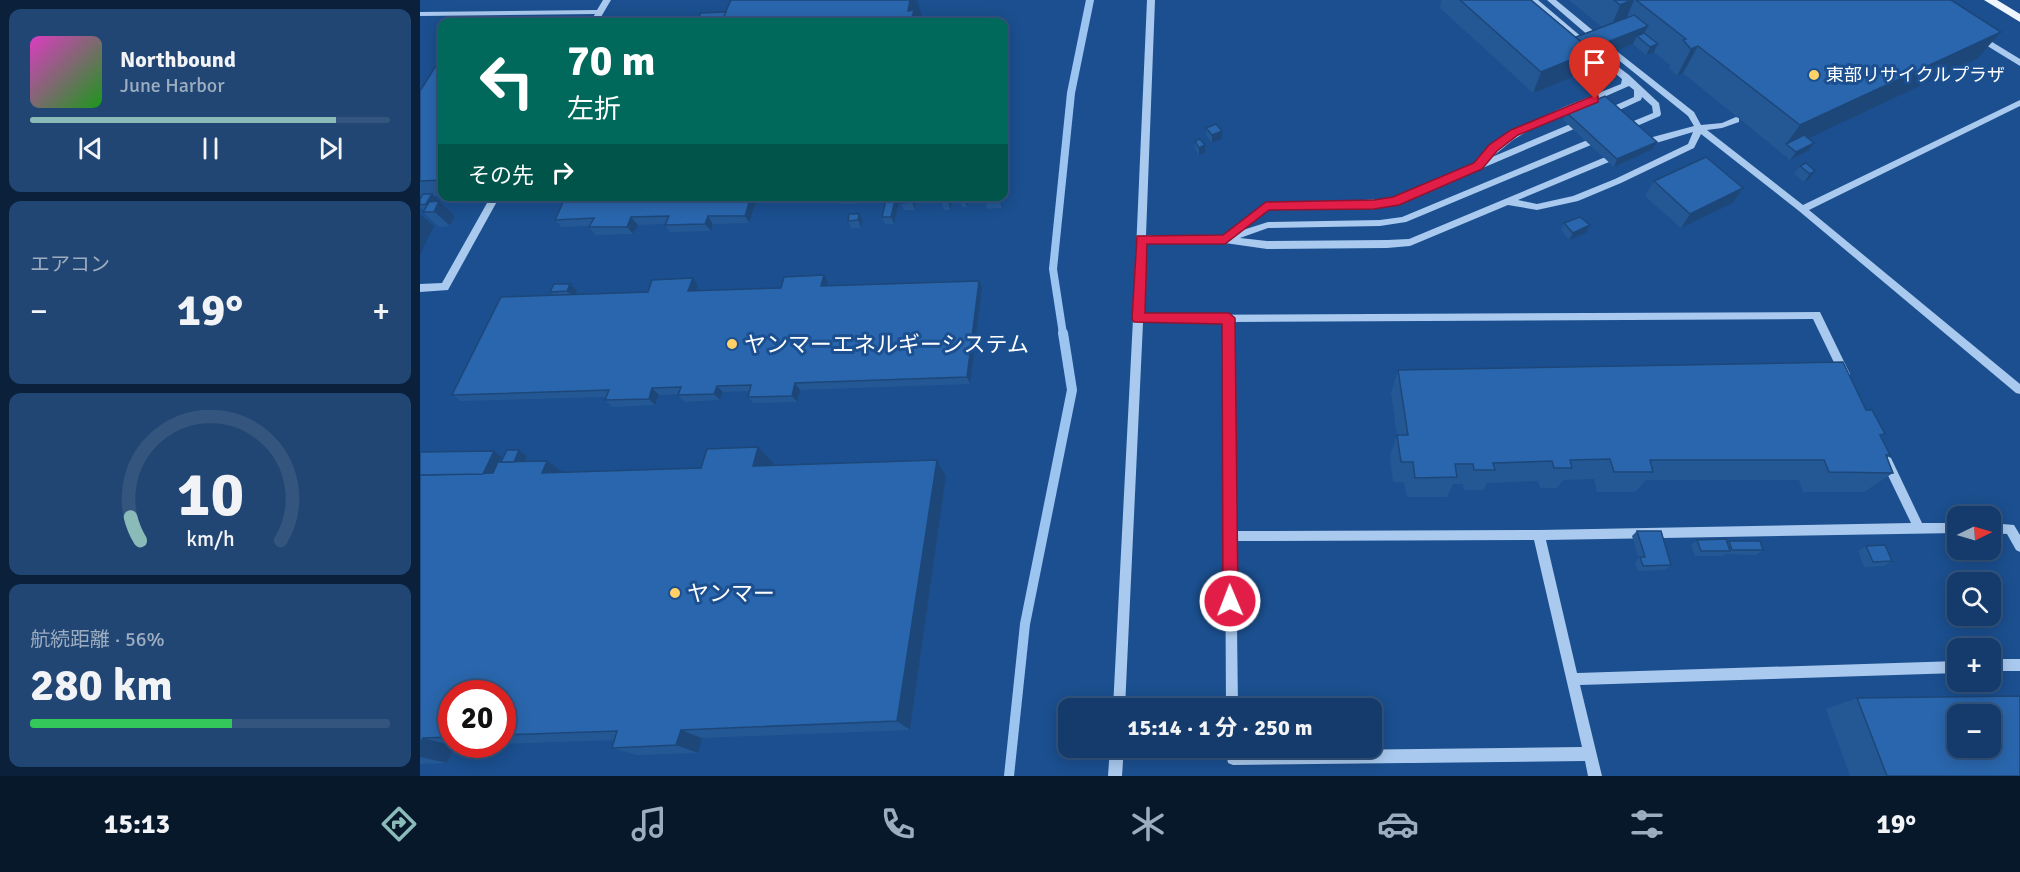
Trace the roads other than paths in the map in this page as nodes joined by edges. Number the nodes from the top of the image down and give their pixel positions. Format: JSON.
{"nodes":[{"id":1,"x":607,"y":0,"type":"edge"},
{"id":2,"x":1151,"y":0,"type":"edge"},
{"id":3,"x":1533,"y":0,"type":"edge"},
{"id":4,"x":1551,"y":0,"type":"edge"},
{"id":5,"x":1989,"y":0,"type":"edge"},
{"id":6,"x":600,"y":12,"type":"junction"},
{"id":7,"x":420,"y":14,"type":"edge"},
{"id":8,"x":596,"y":18,"type":"edge"},
{"id":9,"x":2020,"y":19,"type":"edge"},
{"id":10,"x":1968,"y":30,"type":"edge"},
{"id":11,"x":1600,"y":41,"type":"edge"},
{"id":12,"x":1587,"y":46,"type":"edge"},
{"id":13,"x":1614,"y":52,"type":"edge"},
{"id":14,"x":1601,"y":57,"type":"edge"},
{"id":15,"x":2020,"y":63,"type":"edge"},
{"id":16,"x":1626,"y":77,"type":"junction"},
{"id":17,"x":1638,"y":88,"type":"junction"},
{"id":18,"x":2020,"y":103,"type":"edge"},
{"id":19,"x":1610,"y":111,"type":"edge"},
{"id":20,"x":1736,"y":120,"type":"dead end"},
{"id":21,"x":1571,"y":127,"type":"edge"},
{"id":22,"x":1627,"y":127,"type":"edge"},
{"id":23,"x":1699,"y":128,"type":"junction"},
{"id":24,"x":1588,"y":143,"type":"edge"},
{"id":25,"x":1646,"y":144,"type":"edge"},
{"id":26,"x":1606,"y":160,"type":"edge"},
{"id":27,"x":1478,"y":166,"type":"junction"},
{"id":28,"x":493,"y":201,"type":"edge"},
{"id":29,"x":1509,"y":202,"type":"junction"},
{"id":30,"x":1802,"y":209,"type":"junction"},
{"id":31,"x":1142,"y":239,"type":"junction"},
{"id":32,"x":1225,"y":240,"type":"junction"},
{"id":33,"x":420,"y":288,"type":"edge"},
{"id":34,"x":1229,"y":318,"type":"junction"},
{"id":35,"x":1138,"y":319,"type":"junction"},
{"id":36,"x":1852,"y":389,"type":"edge"},
{"id":37,"x":2020,"y":390,"type":"edge"},
{"id":38,"x":1883,"y":453,"type":"edge"},
{"id":39,"x":1919,"y":528,"type":"junction"},
{"id":40,"x":1947,"y":528,"type":"edge"},
{"id":41,"x":2001,"y":528,"type":"edge"},
{"id":42,"x":1539,"y":535,"type":"junction"},
{"id":43,"x":1230,"y":536,"type":"junction"},
{"id":44,"x":2020,"y":546,"type":"edge"},
{"id":45,"x":2020,"y":664,"type":"edge"},
{"id":46,"x":2001,"y":665,"type":"edge"},
{"id":47,"x":1947,"y":667,"type":"edge"},
{"id":48,"x":1572,"y":679,"type":"junction"},
{"id":49,"x":1119,"y":698,"type":"edge"},
{"id":50,"x":1232,"y":698,"type":"edge"},
{"id":51,"x":1589,"y":754,"type":"junction"},
{"id":52,"x":1382,"y":756,"type":"edge"},
{"id":53,"x":1116,"y":758,"type":"edge"},
{"id":54,"x":1115,"y":776,"type":"edge"},
{"id":55,"x":1595,"y":776,"type":"edge"}],
"edges":[{"from":1,"to":6,"type":"street"},
{"from":2,"to":31,"type":"street"},
{"from":3,"to":12,"type":"street"},
{"from":4,"to":11,"type":"street"},
{"from":5,"to":9,"type":"main road"},
{"from":6,"to":7,"type":"street"},
{"from":6,"to":8,"type":"street"},
{"from":10,"to":15,"type":"street"},
{"from":13,"to":23,"type":"street"},
{"from":14,"to":16,"type":"street"},
{"from":16,"to":17,"type":"street"},
{"from":16,"to":27,"type":"street"},
{"from":17,"to":19,"type":"street"},
{"from":17,"to":22,"type":"street"},
{"from":18,"to":30,"type":"street"},
{"from":20,"to":23,"type":"street"},
{"from":21,"to":27,"type":"street"},
{"from":23,"to":25,"type":"street"},
{"from":23,"to":29,"type":"street"},
{"from":23,"to":30,"type":"street"},
{"from":24,"to":32,"type":"street"},
{"from":26,"to":29,"type":"street"},
{"from":27,"to":32,"type":"street"},
{"from":28,"to":33,"type":"street"},
{"from":29,"to":32,"type":"street"},
{"from":30,"to":37,"type":"street"},
{"from":31,"to":32,"type":"street"},
{"from":31,"to":35,"type":"street"},
{"from":34,"to":35,"type":"street"},
{"from":34,"to":36,"type":"street"},
{"from":34,"to":43,"type":"street"},
{"from":35,"to":49,"type":"street"},
{"from":38,"to":39,"type":"street"},
{"from":39,"to":40,"type":"street"},
{"from":39,"to":42,"type":"street"},
{"from":41,"to":44,"type":"street"},
{"from":42,"to":43,"type":"street"},
{"from":42,"to":48,"type":"street"},
{"from":43,"to":50,"type":"street"},
{"from":45,"to":46,"type":"street"},
{"from":47,"to":48,"type":"street"},
{"from":48,"to":51,"type":"street"},
{"from":51,"to":52,"type":"street"},
{"from":51,"to":55,"type":"street"},
{"from":53,"to":54,"type":"street"}]}
